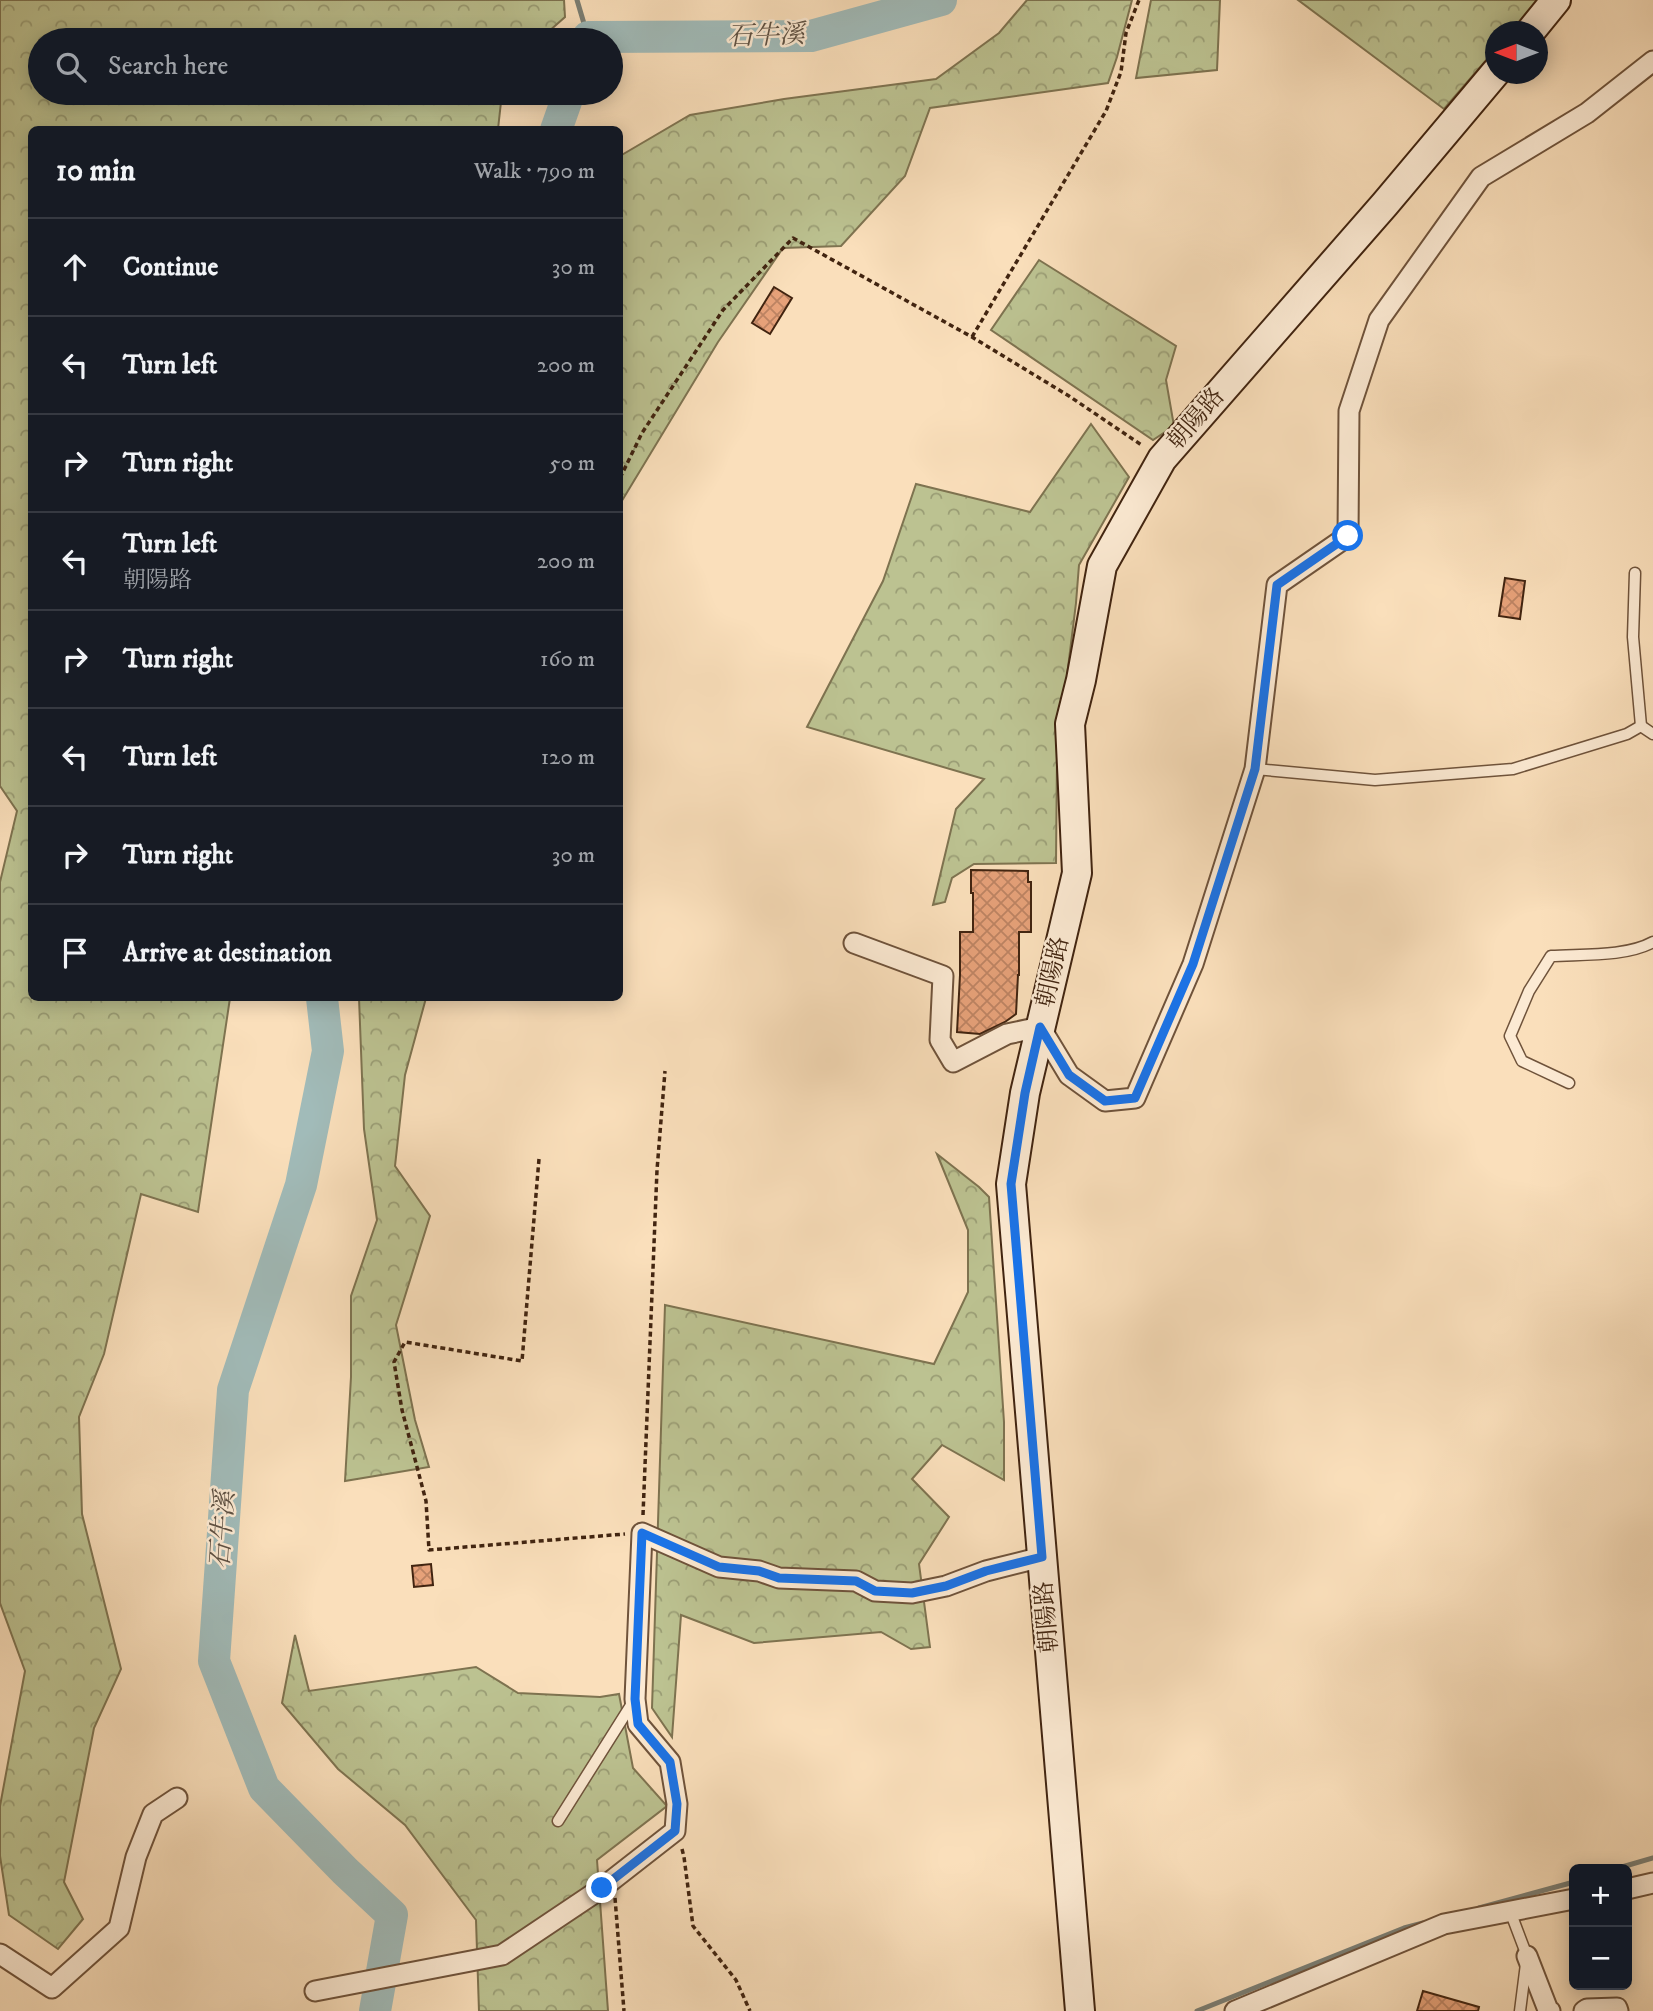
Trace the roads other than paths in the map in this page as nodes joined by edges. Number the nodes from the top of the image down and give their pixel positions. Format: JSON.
{"nodes":[{"id":1,"x":1556,"y":0,"type":"edge"},
{"id":2,"x":1539,"y":21,"type":"edge"},
{"id":3,"x":1653,"y":61,"type":"edge"},
{"id":4,"x":1486,"y":84,"type":"edge"},
{"id":5,"x":1635,"y":573,"type":"dead end"},
{"id":6,"x":1641,"y":726,"type":"junction"},
{"id":7,"x":1653,"y":734,"type":"edge"},
{"id":8,"x":1255,"y":769,"type":"junction"},
{"id":9,"x":1653,"y":942,"type":"edge"},
{"id":10,"x":854,"y":943,"type":"dead end"},
{"id":11,"x":1040,"y":1027,"type":"junction"},
{"id":12,"x":1569,"y":1083,"type":"dead end"},
{"id":13,"x":1042,"y":1557,"type":"junction"},
{"id":14,"x":635,"y":1699,"type":"junction"},
{"id":15,"x":177,"y":1798,"type":"dead end"},
{"id":16,"x":558,"y":1821,"type":"dead end"},
{"id":17,"x":1653,"y":1883,"type":"edge"},
{"id":18,"x":1632,"y":1888,"type":"edge"},
{"id":19,"x":1569,"y":1900,"type":"edge"},
{"id":20,"x":1510,"y":1911,"type":"junction"},
{"id":21,"x":0,"y":1954,"type":"edge"},
{"id":22,"x":1527,"y":1956,"type":"junction"},
{"id":23,"x":314,"y":1991,"type":"dead end"},
{"id":24,"x":1080,"y":2011,"type":"edge"},
{"id":25,"x":1235,"y":2011,"type":"edge"},
{"id":26,"x":1520,"y":2011,"type":"edge"},
{"id":27,"x":1550,"y":2011,"type":"edge"},
{"id":28,"x":1584,"y":2011,"type":"edge"},
{"id":29,"x":1618,"y":2011,"type":"edge"}],
"edges":[{"from":1,"to":2,"type":"main road"},
{"from":3,"to":8,"type":"street"},
{"from":4,"to":11,"type":"main road","name":"朝陽路"},
{"from":5,"to":6,"type":"lane"},
{"from":6,"to":7,"type":"lane"},
{"from":6,"to":8,"type":"lane"},
{"from":8,"to":11,"type":"street"},
{"from":9,"to":12,"type":"lane"},
{"from":10,"to":11,"type":"street"},
{"from":11,"to":13,"type":"main road","name":"朝陽路"},
{"from":13,"to":14,"type":"street"},
{"from":13,"to":24,"type":"main road","name":"朝陽路"},
{"from":14,"to":16,"type":"lane"},
{"from":14,"to":23,"type":"street"},
{"from":15,"to":21,"type":"street"},
{"from":17,"to":18,"type":"street"},
{"from":19,"to":20,"type":"street"},
{"from":20,"to":22,"type":"lane"},
{"from":20,"to":25,"type":"street"},
{"from":22,"to":26,"type":"lane"},
{"from":22,"to":27,"type":"street"},
{"from":28,"to":29,"type":"street"}]}
